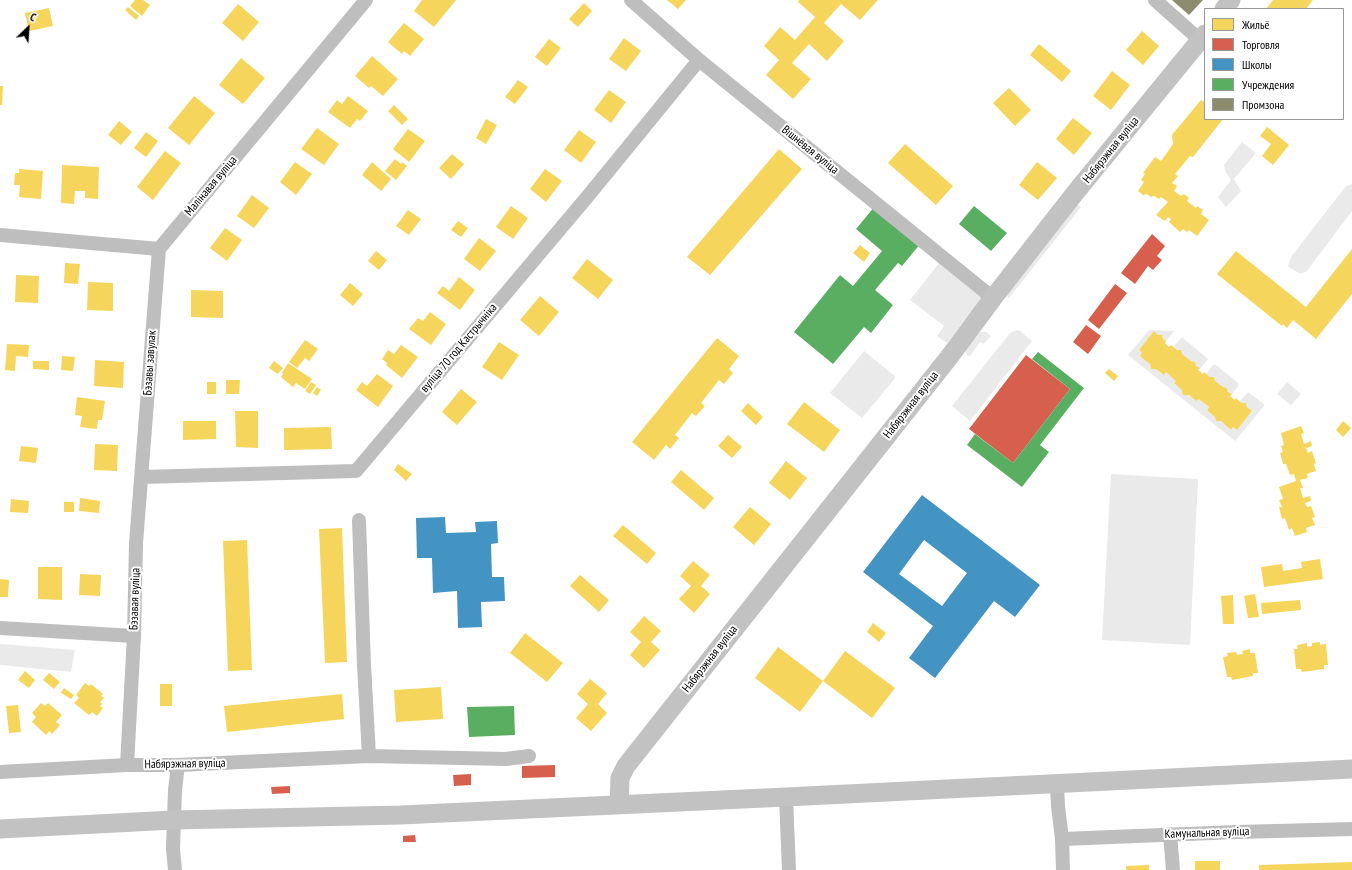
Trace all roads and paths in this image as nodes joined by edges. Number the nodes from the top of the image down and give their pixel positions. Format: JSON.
{"nodes":[{"id":1,"x":366,"y":0,"type":"edge"},
{"id":2,"x":631,"y":0,"type":"edge"},
{"id":3,"x":1155,"y":0,"type":"edge"},
{"id":4,"x":1231,"y":0,"type":"edge"},
{"id":5,"x":1225,"y":8,"type":"edge"},
{"id":6,"x":1203,"y":37,"type":"edge"},
{"id":7,"x":699,"y":60,"type":"junction"},
{"id":8,"x":0,"y":235,"type":"edge"},
{"id":9,"x":159,"y":249,"type":"junction"},
{"id":10,"x":992,"y":298,"type":"junction"},
{"id":11,"x":142,"y":477,"type":"junction"},
{"id":12,"x":359,"y":520,"type":"dead end"},
{"id":13,"x":0,"y":628,"type":"edge"},
{"id":14,"x":134,"y":636,"type":"junction"},
{"id":15,"x":370,"y":756,"type":"junction"},
{"id":16,"x":530,"y":756,"type":"dead end"},
{"id":17,"x":127,"y":765,"type":"junction"},
{"id":18,"x":178,"y":765,"type":"junction"},
{"id":19,"x":1352,"y":769,"type":"edge"},
{"id":20,"x":0,"y":772,"type":"edge"},
{"id":21,"x":1057,"y":784,"type":"junction"},
{"id":22,"x":786,"y":797,"type":"junction"},
{"id":23,"x":619,"y":804,"type":"junction"},
{"id":24,"x":174,"y":820,"type":"junction"},
{"id":25,"x":0,"y":829,"type":"edge"},
{"id":26,"x":1352,"y":829,"type":"edge"},
{"id":27,"x":1170,"y":834,"type":"junction"},
{"id":28,"x":1062,"y":839,"type":"junction"},
{"id":29,"x":175,"y":870,"type":"edge"},
{"id":30,"x":789,"y":870,"type":"edge"},
{"id":31,"x":1063,"y":870,"type":"edge"},
{"id":32,"x":1174,"y":870,"type":"edge"}],
"edges":[{"from":1,"to":9,"type":"street","name":"Малінавая вуліца"},
{"from":2,"to":7,"type":"street","name":"Вішнёвая вуліца"},
{"from":3,"to":6,"type":"street"},
{"from":4,"to":5,"type":"street"},
{"from":6,"to":10,"type":"street","name":"Набярэжная вуліца"},
{"from":7,"to":10,"type":"street","name":"Вішнёвая вуліца"},
{"from":7,"to":11,"type":"street","name":"вуліца 70 год Кастрычніка"},
{"from":8,"to":9,"type":"street"},
{"from":9,"to":11,"type":"street","name":"Бэзавы завулак"},
{"from":10,"to":23,"type":"street","name":"Набярэжная вуліца"},
{"from":11,"to":14,"type":"street","name":"Бэзавая вуліца"},
{"from":12,"to":15,"type":"street"},
{"from":13,"to":14,"type":"street","name":"Бэзавая вуліца"},
{"from":14,"to":17,"type":"street"},
{"from":15,"to":16,"type":"street","name":"Набярэжная вуліца"},
{"from":15,"to":18,"type":"street","name":"Набярэжная вуліца"},
{"from":17,"to":18,"type":"street","name":"Набярэжная вуліца"},
{"from":17,"to":20,"type":"street","name":"Набярэжная вуліца"},
{"from":18,"to":24,"type":"street"},
{"from":19,"to":21,"type":"street"},
{"from":21,"to":22,"type":"street"},
{"from":21,"to":28,"type":"street"},
{"from":22,"to":23,"type":"street"},
{"from":22,"to":30,"type":"street"},
{"from":23,"to":24,"type":"street"},
{"from":24,"to":25,"type":"street"},
{"from":24,"to":29,"type":"street"},
{"from":26,"to":27,"type":"street","name":"Камунальная вуліца"},
{"from":27,"to":28,"type":"street","name":"Камунальная вуліца"},
{"from":27,"to":32,"type":"street"},
{"from":28,"to":31,"type":"street"}]}
